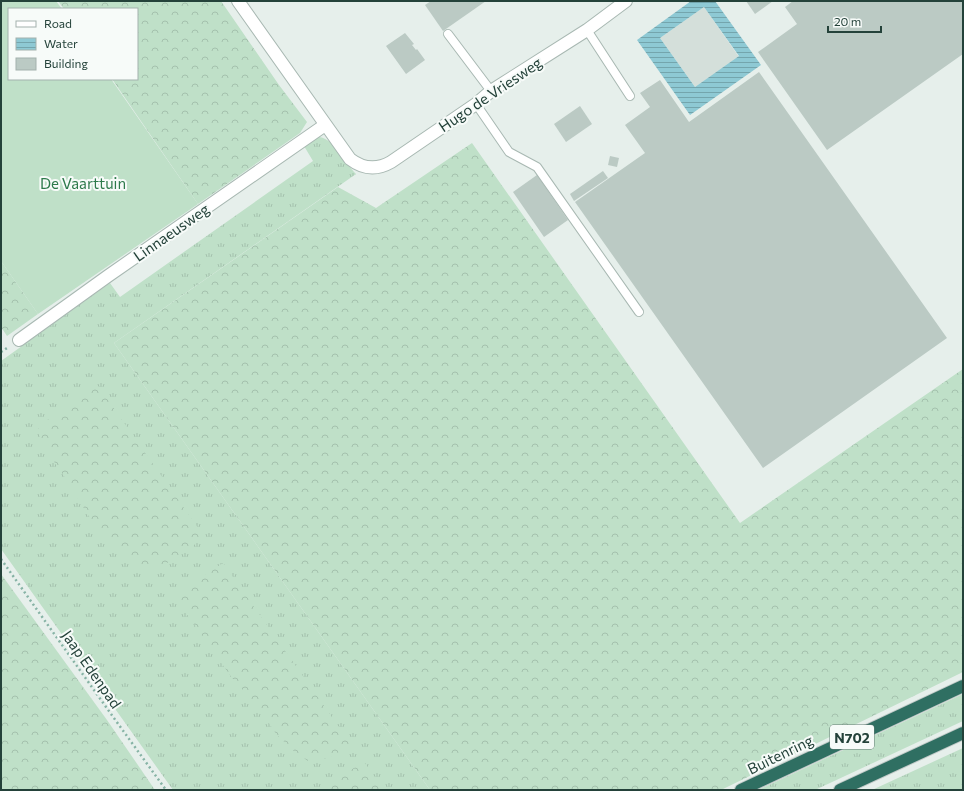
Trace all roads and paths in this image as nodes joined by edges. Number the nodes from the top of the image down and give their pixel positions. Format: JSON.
{"nodes":[{"id":1,"x":238,"y":1,"type":"edge"},
{"id":2,"x":626,"y":1,"type":"edge"},
{"id":3,"x":587,"y":30,"type":"junction"},
{"id":4,"x":448,"y":34,"type":"dead end"},
{"id":5,"x":491,"y":91,"type":"junction"},
{"id":6,"x":630,"y":96,"type":"dead end"},
{"id":7,"x":476,"y":104,"type":"junction"},
{"id":8,"x":325,"y":124,"type":"junction"},
{"id":9,"x":639,"y":312,"type":"dead end"},
{"id":10,"x":19,"y":340,"type":"dead end"},
{"id":11,"x":1,"y":559,"type":"edge"},
{"id":12,"x":963,"y":686,"type":"edge"},
{"id":13,"x":963,"y":733,"type":"edge"},
{"id":14,"x":166,"y":790,"type":"edge"},
{"id":15,"x":741,"y":790,"type":"edge"},
{"id":16,"x":840,"y":790,"type":"edge"}],
"edges":[{"from":1,"to":8,"type":"street"},
{"from":2,"to":3,"type":"street","name":"Hugo de Vriesweg"},
{"from":3,"to":5,"type":"street","name":"Hugo de Vriesweg"},
{"from":3,"to":6,"type":"lane"},
{"from":4,"to":5,"type":"lane"},
{"from":5,"to":7,"type":"street","name":"Hugo de Vriesweg"},
{"from":7,"to":8,"type":"street","name":"Hugo de Vriesweg"},
{"from":7,"to":9,"type":"lane"},
{"from":8,"to":10,"type":"street","name":"Linnaeusweg"},
{"from":11,"to":14,"type":"path","name":"Jaap Edenpad"},
{"from":12,"to":15,"type":"highway","name":"Buitenring","number":"N702"},
{"from":13,"to":16,"type":"highway"}]}
